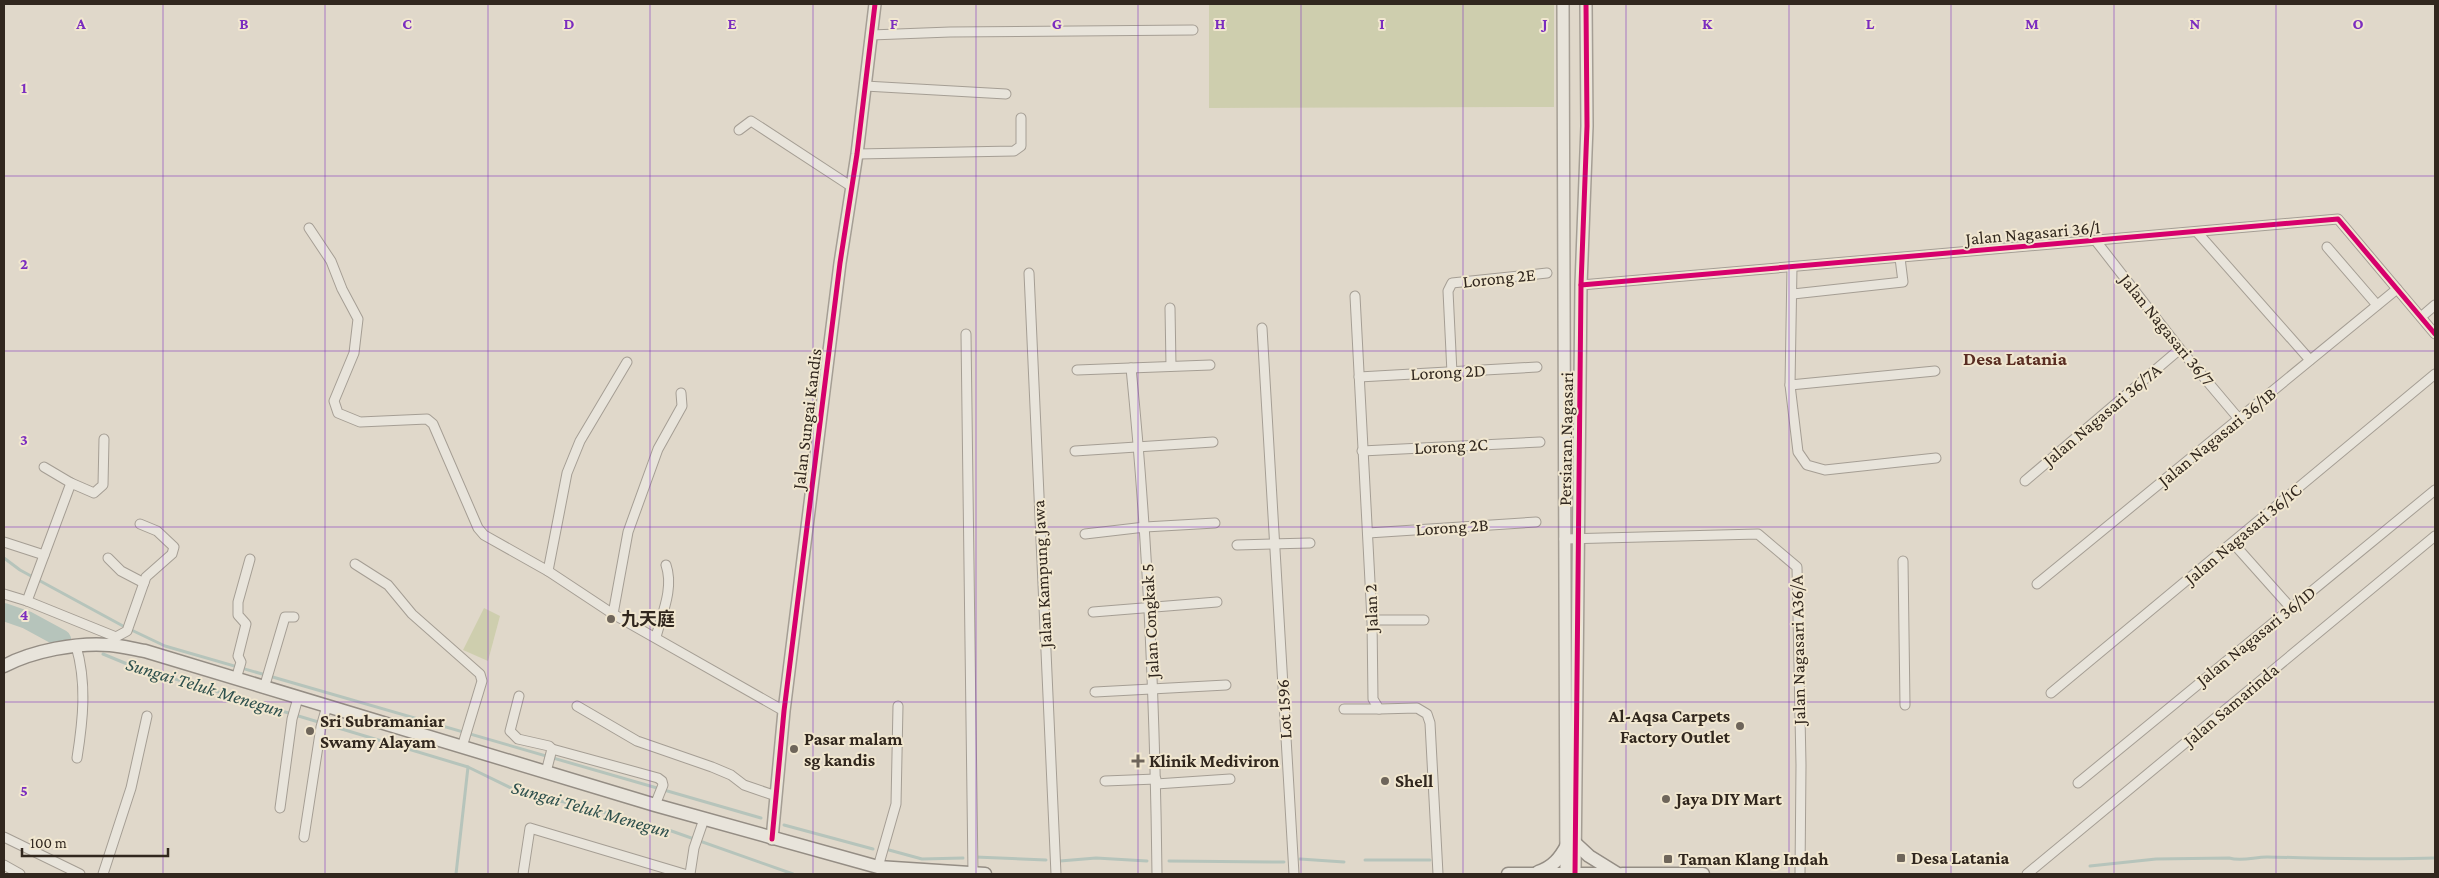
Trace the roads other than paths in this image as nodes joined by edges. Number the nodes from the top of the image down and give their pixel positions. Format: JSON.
{"nodes":[{"id":1,"x":875,"y":4,"type":"edge"},
{"id":2,"x":1562,"y":4,"type":"edge"},
{"id":3,"x":1586,"y":4,"type":"edge"},
{"id":4,"x":1193,"y":30,"type":"dead end"},
{"id":5,"x":871,"y":35,"type":"junction"},
{"id":6,"x":865,"y":86,"type":"junction"},
{"id":7,"x":1006,"y":94,"type":"dead end"},
{"id":8,"x":1021,"y":118,"type":"dead end"},
{"id":9,"x":739,"y":130,"type":"dead end"},
{"id":10,"x":857,"y":154,"type":"junction"},
{"id":11,"x":852,"y":187,"type":"junction"},
{"id":12,"x":309,"y":228,"type":"dead end"},
{"id":13,"x":2198,"y":232,"type":"junction"},
{"id":14,"x":2096,"y":241,"type":"junction"},
{"id":15,"x":2327,"y":247,"type":"dead end"},
{"id":16,"x":1900,"y":258,"type":"junction"},
{"id":17,"x":1792,"y":268,"type":"junction"},
{"id":18,"x":1547,"y":272,"type":"dead end"},
{"id":19,"x":1029,"y":273,"type":"dead end"},
{"id":20,"x":1581,"y":286,"type":"junction"},
{"id":21,"x":2397,"y":289,"type":"junction"},
{"id":22,"x":1793,"y":294,"type":"junction"},
{"id":23,"x":1355,"y":296,"type":"dead end"},
{"id":24,"x":2377,"y":305,"type":"junction"},
{"id":25,"x":2435,"y":305,"type":"edge"},
{"id":26,"x":1170,"y":308,"type":"dead end"},
{"id":27,"x":2421,"y":317,"type":"junction"},
{"id":28,"x":1262,"y":328,"type":"dead end"},
{"id":29,"x":966,"y":334,"type":"dead end"},
{"id":30,"x":2435,"y":334,"type":"edge"},
{"id":31,"x":2180,"y":349,"type":"junction"},
{"id":32,"x":2310,"y":360,"type":"junction"},
{"id":33,"x":627,"y":362,"type":"dead end"},
{"id":34,"x":1210,"y":365,"type":"dead end"},
{"id":35,"x":1171,"y":366,"type":"junction"},
{"id":36,"x":1537,"y":367,"type":"dead end"},
{"id":37,"x":1132,"y":368,"type":"junction"},
{"id":38,"x":1077,"y":370,"type":"dead end"},
{"id":39,"x":1935,"y":371,"type":"dead end"},
{"id":40,"x":1452,"y":373,"type":"junction"},
{"id":41,"x":2435,"y":374,"type":"edge"},
{"id":42,"x":1359,"y":376,"type":"junction"},
{"id":43,"x":1790,"y":386,"type":"junction"},
{"id":44,"x":681,"y":393,"type":"dead end"},
{"id":45,"x":2239,"y":418,"type":"junction"},
{"id":46,"x":104,"y":439,"type":"dead end"},
{"id":47,"x":1213,"y":442,"type":"dead end"},
{"id":48,"x":1540,"y":442,"type":"dead end"},
{"id":49,"x":1139,"y":447,"type":"junction"},
{"id":50,"x":1075,"y":451,"type":"dead end"},
{"id":51,"x":1362,"y":451,"type":"junction"},
{"id":52,"x":1936,"y":458,"type":"dead end"},
{"id":53,"x":44,"y":467,"type":"dead end"},
{"id":54,"x":2025,"y":481,"type":"dead end"},
{"id":55,"x":71,"y":482,"type":"junction"},
{"id":56,"x":2435,"y":490,"type":"edge"},
{"id":57,"x":1536,"y":522,"type":"dead end"},
{"id":58,"x":1215,"y":523,"type":"dead end"},
{"id":59,"x":140,"y":524,"type":"dead end"},
{"id":60,"x":1144,"y":527,"type":"junction"},
{"id":61,"x":1368,"y":533,"type":"junction"},
{"id":62,"x":1085,"y":534,"type":"dead end"},
{"id":63,"x":2435,"y":536,"type":"edge"},
{"id":64,"x":1578,"y":538,"type":"junction"},
{"id":65,"x":1564,"y":539,"type":"junction"},
{"id":66,"x":4,"y":542,"type":"edge"},
{"id":67,"x":1310,"y":543,"type":"dead end"},
{"id":68,"x":2233,"y":543,"type":"junction"},
{"id":69,"x":1275,"y":544,"type":"junction"},
{"id":70,"x":1237,"y":545,"type":"dead end"},
{"id":71,"x":44,"y":555,"type":"junction"},
{"id":72,"x":108,"y":558,"type":"dead end"},
{"id":73,"x":250,"y":558,"type":"dead end"},
{"id":74,"x":1904,"y":561,"type":"dead end"},
{"id":75,"x":355,"y":564,"type":"dead end"},
{"id":76,"x":666,"y":565,"type":"dead end"},
{"id":77,"x":548,"y":571,"type":"junction"},
{"id":78,"x":144,"y":583,"type":"junction"},
{"id":79,"x":2037,"y":584,"type":"dead end"},
{"id":80,"x":4,"y":594,"type":"edge"},
{"id":81,"x":26,"y":601,"type":"junction"},
{"id":82,"x":1217,"y":602,"type":"dead end"},
{"id":83,"x":2290,"y":608,"type":"junction"},
{"id":84,"x":1150,"y":609,"type":"junction"},
{"id":85,"x":1093,"y":612,"type":"dead end"},
{"id":86,"x":612,"y":614,"type":"junction"},
{"id":87,"x":294,"y":617,"type":"dead end"},
{"id":88,"x":1372,"y":620,"type":"junction"},
{"id":89,"x":1424,"y":620,"type":"dead end"},
{"id":90,"x":656,"y":637,"type":"junction"},
{"id":91,"x":113,"y":641,"type":"junction"},
{"id":92,"x":76,"y":646,"type":"junction"},
{"id":93,"x":4,"y":666,"type":"edge"},
{"id":94,"x":238,"y":672,"type":"junction"},
{"id":95,"x":266,"y":680,"type":"junction"},
{"id":96,"x":1226,"y":685,"type":"dead end"},
{"id":97,"x":1154,"y":689,"type":"junction"},
{"id":98,"x":1095,"y":692,"type":"dead end"},
{"id":99,"x":2051,"y":693,"type":"dead end"},
{"id":100,"x":519,"y":696,"type":"dead end"},
{"id":101,"x":298,"y":698,"type":"junction"},
{"id":102,"x":1905,"y":705,"type":"dead end"},
{"id":103,"x":327,"y":706,"type":"junction"},
{"id":104,"x":577,"y":706,"type":"dead end"},
{"id":105,"x":898,"y":706,"type":"dead end"},
{"id":106,"x":1344,"y":709,"type":"dead end"},
{"id":107,"x":1379,"y":709,"type":"junction"},
{"id":108,"x":784,"y":711,"type":"junction"},
{"id":109,"x":147,"y":716,"type":"dead end"},
{"id":110,"x":466,"y":738,"type":"junction"},
{"id":111,"x":77,"y":758,"type":"dead end"},
{"id":112,"x":549,"y":759,"type":"junction"},
{"id":113,"x":1230,"y":780,"type":"dead end"},
{"id":114,"x":1105,"y":781,"type":"dead end"},
{"id":115,"x":1156,"y":781,"type":"junction"},
{"id":116,"x":2078,"y":782,"type":"dead end"},
{"id":117,"x":776,"y":796,"type":"junction"},
{"id":118,"x":655,"y":805,"type":"junction"},
{"id":119,"x":280,"y":808,"type":"dead end"},
{"id":120,"x":704,"y":819,"type":"junction"},
{"id":121,"x":4,"y":837,"type":"edge"},
{"id":122,"x":304,"y":837,"type":"dead end"},
{"id":123,"x":772,"y":839,"type":"junction"},
{"id":124,"x":1571,"y":844,"type":"junction"},
{"id":125,"x":4,"y":865,"type":"edge"},
{"id":126,"x":878,"y":867,"type":"junction"},
{"id":127,"x":20,"y":874,"type":"edge"},
{"id":128,"x":80,"y":874,"type":"edge"},
{"id":129,"x":102,"y":874,"type":"edge"},
{"id":130,"x":522,"y":874,"type":"edge"},
{"id":131,"x":684,"y":874,"type":"edge"},
{"id":132,"x":690,"y":874,"type":"edge"},
{"id":133,"x":973,"y":874,"type":"edge"},
{"id":134,"x":985,"y":874,"type":"edge"},
{"id":135,"x":1056,"y":874,"type":"edge"},
{"id":136,"x":1157,"y":874,"type":"edge"},
{"id":137,"x":1294,"y":874,"type":"edge"},
{"id":138,"x":1438,"y":874,"type":"edge"},
{"id":139,"x":1508,"y":874,"type":"edge"},
{"id":140,"x":1534,"y":874,"type":"edge"},
{"id":141,"x":1566,"y":874,"type":"edge"},
{"id":142,"x":1575,"y":874,"type":"edge"},
{"id":143,"x":1610,"y":874,"type":"edge"},
{"id":144,"x":1618,"y":874,"type":"edge"},
{"id":145,"x":1622,"y":874,"type":"edge"},
{"id":146,"x":1702,"y":874,"type":"edge"},
{"id":147,"x":1800,"y":874,"type":"edge"},
{"id":148,"x":2027,"y":874,"type":"edge"}],
"edges":[{"from":1,"to":5,"type":"street","name":"Jalan Sungai Kandis"},
{"from":2,"to":65,"type":"street","name":"Persiaran Nagasari"},
{"from":3,"to":20,"type":"street","name":"Persiaran Nagasari"},
{"from":4,"to":5,"type":"street"},
{"from":5,"to":6,"type":"street","name":"Jalan Sungai Kandis"},
{"from":6,"to":7,"type":"street"},
{"from":6,"to":10,"type":"street","name":"Jalan Sungai Kandis"},
{"from":8,"to":10,"type":"street"},
{"from":9,"to":11,"type":"street"},
{"from":10,"to":11,"type":"street","name":"Jalan Sungai Kandis"},
{"from":11,"to":108,"type":"street","name":"Jalan Sungai Kandis"},
{"from":12,"to":77,"type":"street"},
{"from":13,"to":14,"type":"street","name":"Jalan Nagasari 36/1"},
{"from":13,"to":21,"type":"street","name":"Jalan Nagasari 36/1"},
{"from":13,"to":32,"type":"street"},
{"from":14,"to":16,"type":"street","name":"Jalan Nagasari 36/1"},
{"from":14,"to":31,"type":"street","name":"Jalan Nagasari 36/7"},
{"from":15,"to":24,"type":"street"},
{"from":16,"to":17,"type":"street","name":"Jalan Nagasari 36/1"},
{"from":16,"to":22,"type":"street"},
{"from":17,"to":20,"type":"street","name":"Jalan Nagasari 36/1"},
{"from":17,"to":22,"type":"street"},
{"from":18,"to":40,"type":"street","name":"Lorong 2E"},
{"from":19,"to":135,"type":"street","name":"Jalan Kampung Jawa"},
{"from":20,"to":64,"type":"street","name":"Persiaran Nagasari"},
{"from":21,"to":24,"type":"street","name":"Jalan Nagasari 36/1B"},
{"from":21,"to":27,"type":"street","name":"Jalan Nagasari 36/1"},
{"from":22,"to":43,"type":"street"},
{"from":23,"to":42,"type":"street","name":"Jalan 2"},
{"from":24,"to":32,"type":"street","name":"Jalan Nagasari 36/1B"},
{"from":25,"to":27,"type":"street"},
{"from":26,"to":35,"type":"street"},
{"from":27,"to":30,"type":"street","name":"Jalan Nagasari 36/1"},
{"from":28,"to":69,"type":"street","name":"Lot 1596"},
{"from":29,"to":133,"type":"street"},
{"from":31,"to":45,"type":"street","name":"Jalan Nagasari 36/7"},
{"from":31,"to":54,"type":"street","name":"Jalan Nagasari 36/7A"},
{"from":32,"to":45,"type":"street","name":"Jalan Nagasari 36/1B"},
{"from":33,"to":77,"type":"street"},
{"from":34,"to":35,"type":"street"},
{"from":35,"to":37,"type":"street"},
{"from":36,"to":40,"type":"street","name":"Lorong 2D"},
{"from":37,"to":38,"type":"street"},
{"from":37,"to":49,"type":"street","name":"Jalan Congkak 5"},
{"from":39,"to":43,"type":"street"},
{"from":40,"to":42,"type":"street","name":"Lorong 2D"},
{"from":41,"to":68,"type":"street","name":"Jalan Nagasari 36/1C"},
{"from":42,"to":51,"type":"street","name":"Jalan 2"},
{"from":43,"to":52,"type":"street"},
{"from":44,"to":86,"type":"street"},
{"from":45,"to":79,"type":"street","name":"Jalan Nagasari 36/1B"},
{"from":46,"to":55,"type":"street"},
{"from":47,"to":49,"type":"street"},
{"from":48,"to":51,"type":"street","name":"Lorong 2C"},
{"from":49,"to":50,"type":"street"},
{"from":49,"to":60,"type":"street","name":"Jalan Congkak 5"},
{"from":51,"to":61,"type":"street","name":"Jalan 2"},
{"from":53,"to":55,"type":"street"},
{"from":55,"to":71,"type":"street"},
{"from":56,"to":83,"type":"street","name":"Jalan Nagasari 36/1D"},
{"from":57,"to":61,"type":"street","name":"Lorong 2B"},
{"from":58,"to":60,"type":"street"},
{"from":59,"to":78,"type":"street"},
{"from":60,"to":62,"type":"street"},
{"from":60,"to":84,"type":"street","name":"Jalan Congkak 5"},
{"from":61,"to":88,"type":"street","name":"Jalan 2"},
{"from":63,"to":148,"type":"street","name":"Jalan Samarinda"},
{"from":64,"to":65,"type":"street","name":"Jalan Nagasari A36/A"},
{"from":64,"to":124,"type":"street","name":"Persiaran Nagasari"},
{"from":64,"to":147,"type":"street","name":"Jalan Nagasari A36/A"},
{"from":65,"to":124,"type":"street","name":"Persiaran Nagasari"},
{"from":66,"to":71,"type":"street"},
{"from":67,"to":69,"type":"street"},
{"from":68,"to":83,"type":"street"},
{"from":68,"to":99,"type":"street","name":"Jalan Nagasari 36/1C"},
{"from":69,"to":70,"type":"street"},
{"from":69,"to":137,"type":"street","name":"Lot 1596"},
{"from":71,"to":81,"type":"street"},
{"from":72,"to":78,"type":"street"},
{"from":73,"to":94,"type":"street"},
{"from":74,"to":102,"type":"street"},
{"from":75,"to":110,"type":"street"},
{"from":76,"to":90,"type":"street"},
{"from":77,"to":86,"type":"street"},
{"from":78,"to":91,"type":"street"},
{"from":80,"to":81,"type":"street"},
{"from":81,"to":91,"type":"street"},
{"from":82,"to":84,"type":"street"},
{"from":83,"to":116,"type":"street","name":"Jalan Nagasari 36/1D"},
{"from":84,"to":85,"type":"street"},
{"from":84,"to":97,"type":"street","name":"Jalan Congkak 5"},
{"from":86,"to":90,"type":"street"},
{"from":87,"to":95,"type":"street"},
{"from":88,"to":89,"type":"street"},
{"from":88,"to":107,"type":"street","name":"Jalan 2"},
{"from":90,"to":108,"type":"street"},
{"from":91,"to":92,"type":"main road"},
{"from":91,"to":94,"type":"main road"},
{"from":92,"to":93,"type":"main road"},
{"from":92,"to":111,"type":"street"},
{"from":94,"to":95,"type":"main road"},
{"from":95,"to":101,"type":"main road"},
{"from":96,"to":97,"type":"street"},
{"from":97,"to":98,"type":"street"},
{"from":97,"to":115,"type":"street","name":"Jalan Congkak 5"},
{"from":100,"to":112,"type":"street"},
{"from":101,"to":103,"type":"main road"},
{"from":101,"to":119,"type":"street"},
{"from":103,"to":110,"type":"main road"},
{"from":103,"to":122,"type":"street"},
{"from":104,"to":117,"type":"street"},
{"from":105,"to":126,"type":"street"},
{"from":106,"to":107,"type":"street"},
{"from":107,"to":138,"type":"street"},
{"from":108,"to":117,"type":"street","name":"Jalan Sungai Kandis"},
{"from":109,"to":129,"type":"street"},
{"from":110,"to":112,"type":"main road"},
{"from":112,"to":118,"type":"main road"},
{"from":112,"to":118,"type":"street"},
{"from":113,"to":115,"type":"street"},
{"from":114,"to":115,"type":"street"},
{"from":115,"to":136,"type":"street","name":"Jalan Congkak 5"},
{"from":117,"to":123,"type":"street","name":"Jalan Sungai Kandis"},
{"from":118,"to":120,"type":"main road"},
{"from":120,"to":123,"type":"main road"},
{"from":120,"to":132,"type":"street"},
{"from":121,"to":128,"type":"street"},
{"from":123,"to":126,"type":"main road"},
{"from":124,"to":140,"type":"main road"},
{"from":124,"to":141,"type":"street","name":"Persiaran Nagasari"},
{"from":124,"to":142,"type":"street","name":"Persiaran Nagasari"},
{"from":124,"to":144,"type":"main road"},
{"from":125,"to":127,"type":"street"},
{"from":126,"to":133,"type":"main road"},
{"from":130,"to":131,"type":"street"},
{"from":133,"to":134,"type":"main road"},
{"from":139,"to":140,"type":"main road"},
{"from":140,"to":141,"type":"main road"},
{"from":141,"to":142,"type":"main road"},
{"from":142,"to":143,"type":"main road"},
{"from":145,"to":146,"type":"main road"}]}
